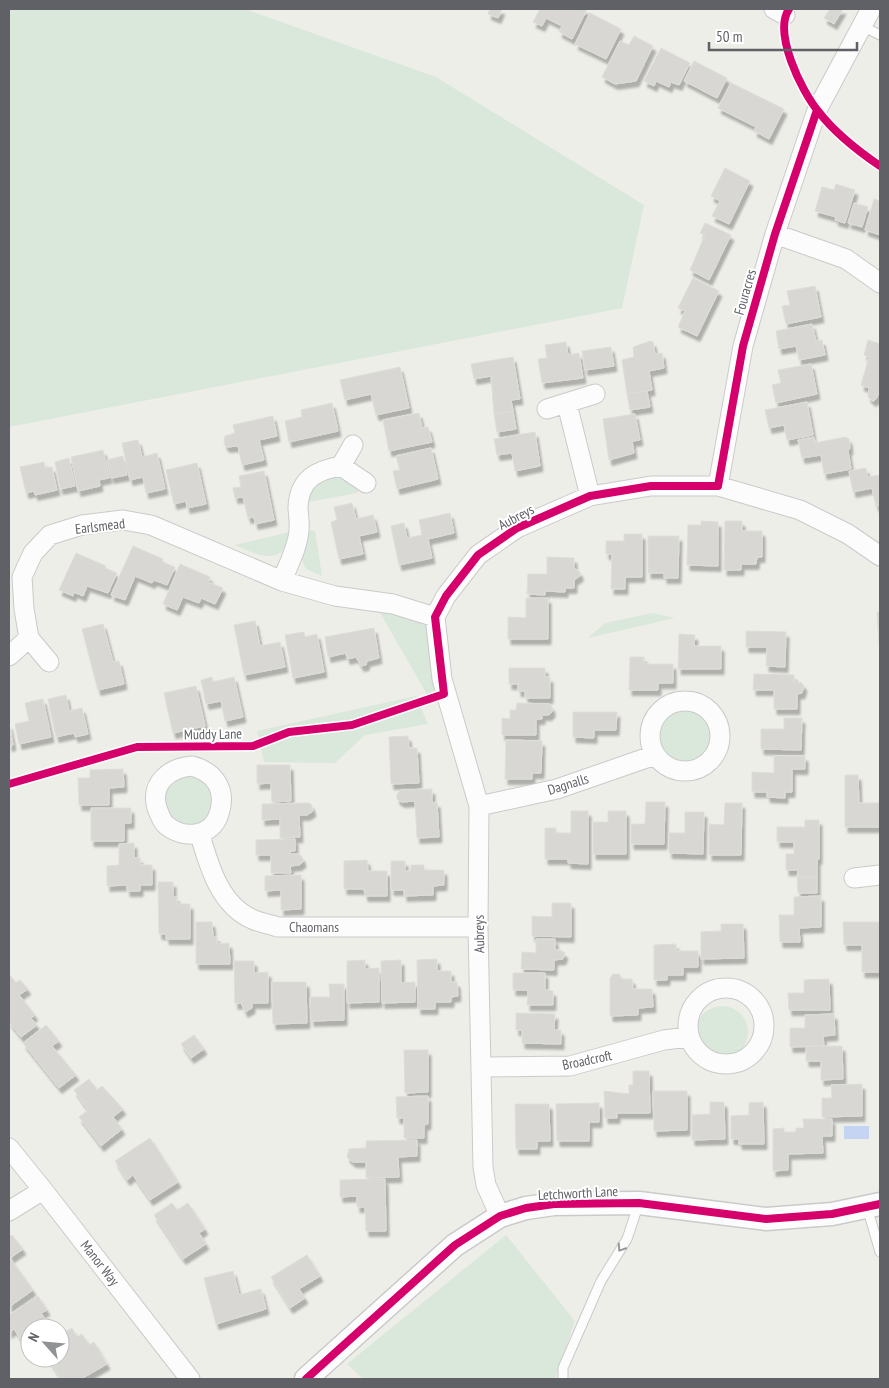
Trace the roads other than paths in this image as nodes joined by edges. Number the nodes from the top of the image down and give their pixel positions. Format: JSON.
{"nodes":[{"id":1,"x":871,"y":9,"type":"edge"},
{"id":2,"x":862,"y":26,"type":"junction"},
{"id":3,"x":880,"y":35,"type":"edge"},
{"id":4,"x":775,"y":234,"type":"junction"},
{"id":5,"x":880,"y":283,"type":"edge"},
{"id":6,"x":595,"y":394,"type":"dead end"},
{"id":7,"x":568,"y":404,"type":"junction"},
{"id":8,"x":547,"y":409,"type":"dead end"},
{"id":9,"x":353,"y":445,"type":"dead end"},
{"id":10,"x":341,"y":466,"type":"junction"},
{"id":11,"x":366,"y":483,"type":"dead end"},
{"id":12,"x":718,"y":486,"type":"junction"},
{"id":13,"x":590,"y":496,"type":"junction"},
{"id":14,"x":880,"y":556,"type":"edge"},
{"id":15,"x":282,"y":581,"type":"junction"},
{"id":16,"x":435,"y":617,"type":"junction"},
{"id":17,"x":29,"y":638,"type":"junction"},
{"id":18,"x":9,"y":656,"type":"edge"},
{"id":19,"x":49,"y":662,"type":"dead end"},
{"id":20,"x":655,"y":756,"type":"dead end"},
{"id":21,"x":479,"y":806,"type":"junction"},
{"id":22,"x":200,"y":835,"type":"dead end"},
{"id":23,"x":880,"y":875,"type":"edge"},
{"id":24,"x":854,"y":878,"type":"dead end"},
{"id":25,"x":478,"y":927,"type":"junction"},
{"id":26,"x":689,"y":1037,"type":"junction"},
{"id":27,"x":483,"y":1067,"type":"junction"},
{"id":28,"x":9,"y":1148,"type":"edge"},
{"id":29,"x":43,"y":1190,"type":"junction"},
{"id":30,"x":639,"y":1203,"type":"junction"},
{"id":31,"x":873,"y":1206,"type":"edge"},
{"id":32,"x":9,"y":1211,"type":"edge"},
{"id":33,"x":500,"y":1216,"type":"junction"},
{"id":34,"x":880,"y":1252,"type":"edge"},
{"id":35,"x":190,"y":1379,"type":"edge"},
{"id":36,"x":306,"y":1379,"type":"edge"},
{"id":37,"x":563,"y":1379,"type":"edge"}],
"edges":[{"from":1,"to":2,"type":"street","name":"Fouracres"},
{"from":2,"to":3,"type":"lane"},
{"from":2,"to":4,"type":"street","name":"Fouracres"},
{"from":4,"to":5,"type":"street"},
{"from":4,"to":12,"type":"street","name":"Fouracres"},
{"from":6,"to":7,"type":"street"},
{"from":7,"to":8,"type":"street"},
{"from":7,"to":13,"type":"street"},
{"from":9,"to":10,"type":"street"},
{"from":10,"to":11,"type":"street"},
{"from":10,"to":15,"type":"street"},
{"from":12,"to":13,"type":"street","name":"Aubreys"},
{"from":12,"to":14,"type":"street","name":"Aubreys"},
{"from":13,"to":16,"type":"street","name":"Aubreys"},
{"from":15,"to":16,"type":"street","name":"Earlsmead"},
{"from":15,"to":17,"type":"street","name":"Earlsmead"},
{"from":16,"to":21,"type":"street","name":"Aubreys"},
{"from":17,"to":18,"type":"street"},
{"from":17,"to":19,"type":"street"},
{"from":20,"to":21,"type":"street","name":"Dagnalls"},
{"from":21,"to":25,"type":"street","name":"Aubreys"},
{"from":22,"to":25,"type":"street","name":"Chaomans"},
{"from":23,"to":24,"type":"street"},
{"from":25,"to":27,"type":"street","name":"Aubreys"},
{"from":26,"to":26,"type":"street"},
{"from":26,"to":27,"type":"street","name":"Broadcroft"},
{"from":27,"to":33,"type":"street","name":"Aubreys"},
{"from":28,"to":29,"type":"street","name":"Manor Way"},
{"from":29,"to":32,"type":"street"},
{"from":29,"to":35,"type":"street","name":"Manor Way"},
{"from":30,"to":31,"type":"street","name":"Letchworth Lane"},
{"from":30,"to":33,"type":"street","name":"Letchworth Lane"},
{"from":30,"to":37,"type":"lane","one_way":true},
{"from":31,"to":34,"type":"lane"},
{"from":33,"to":36,"type":"street","name":"Letchworth Lane"}]}
